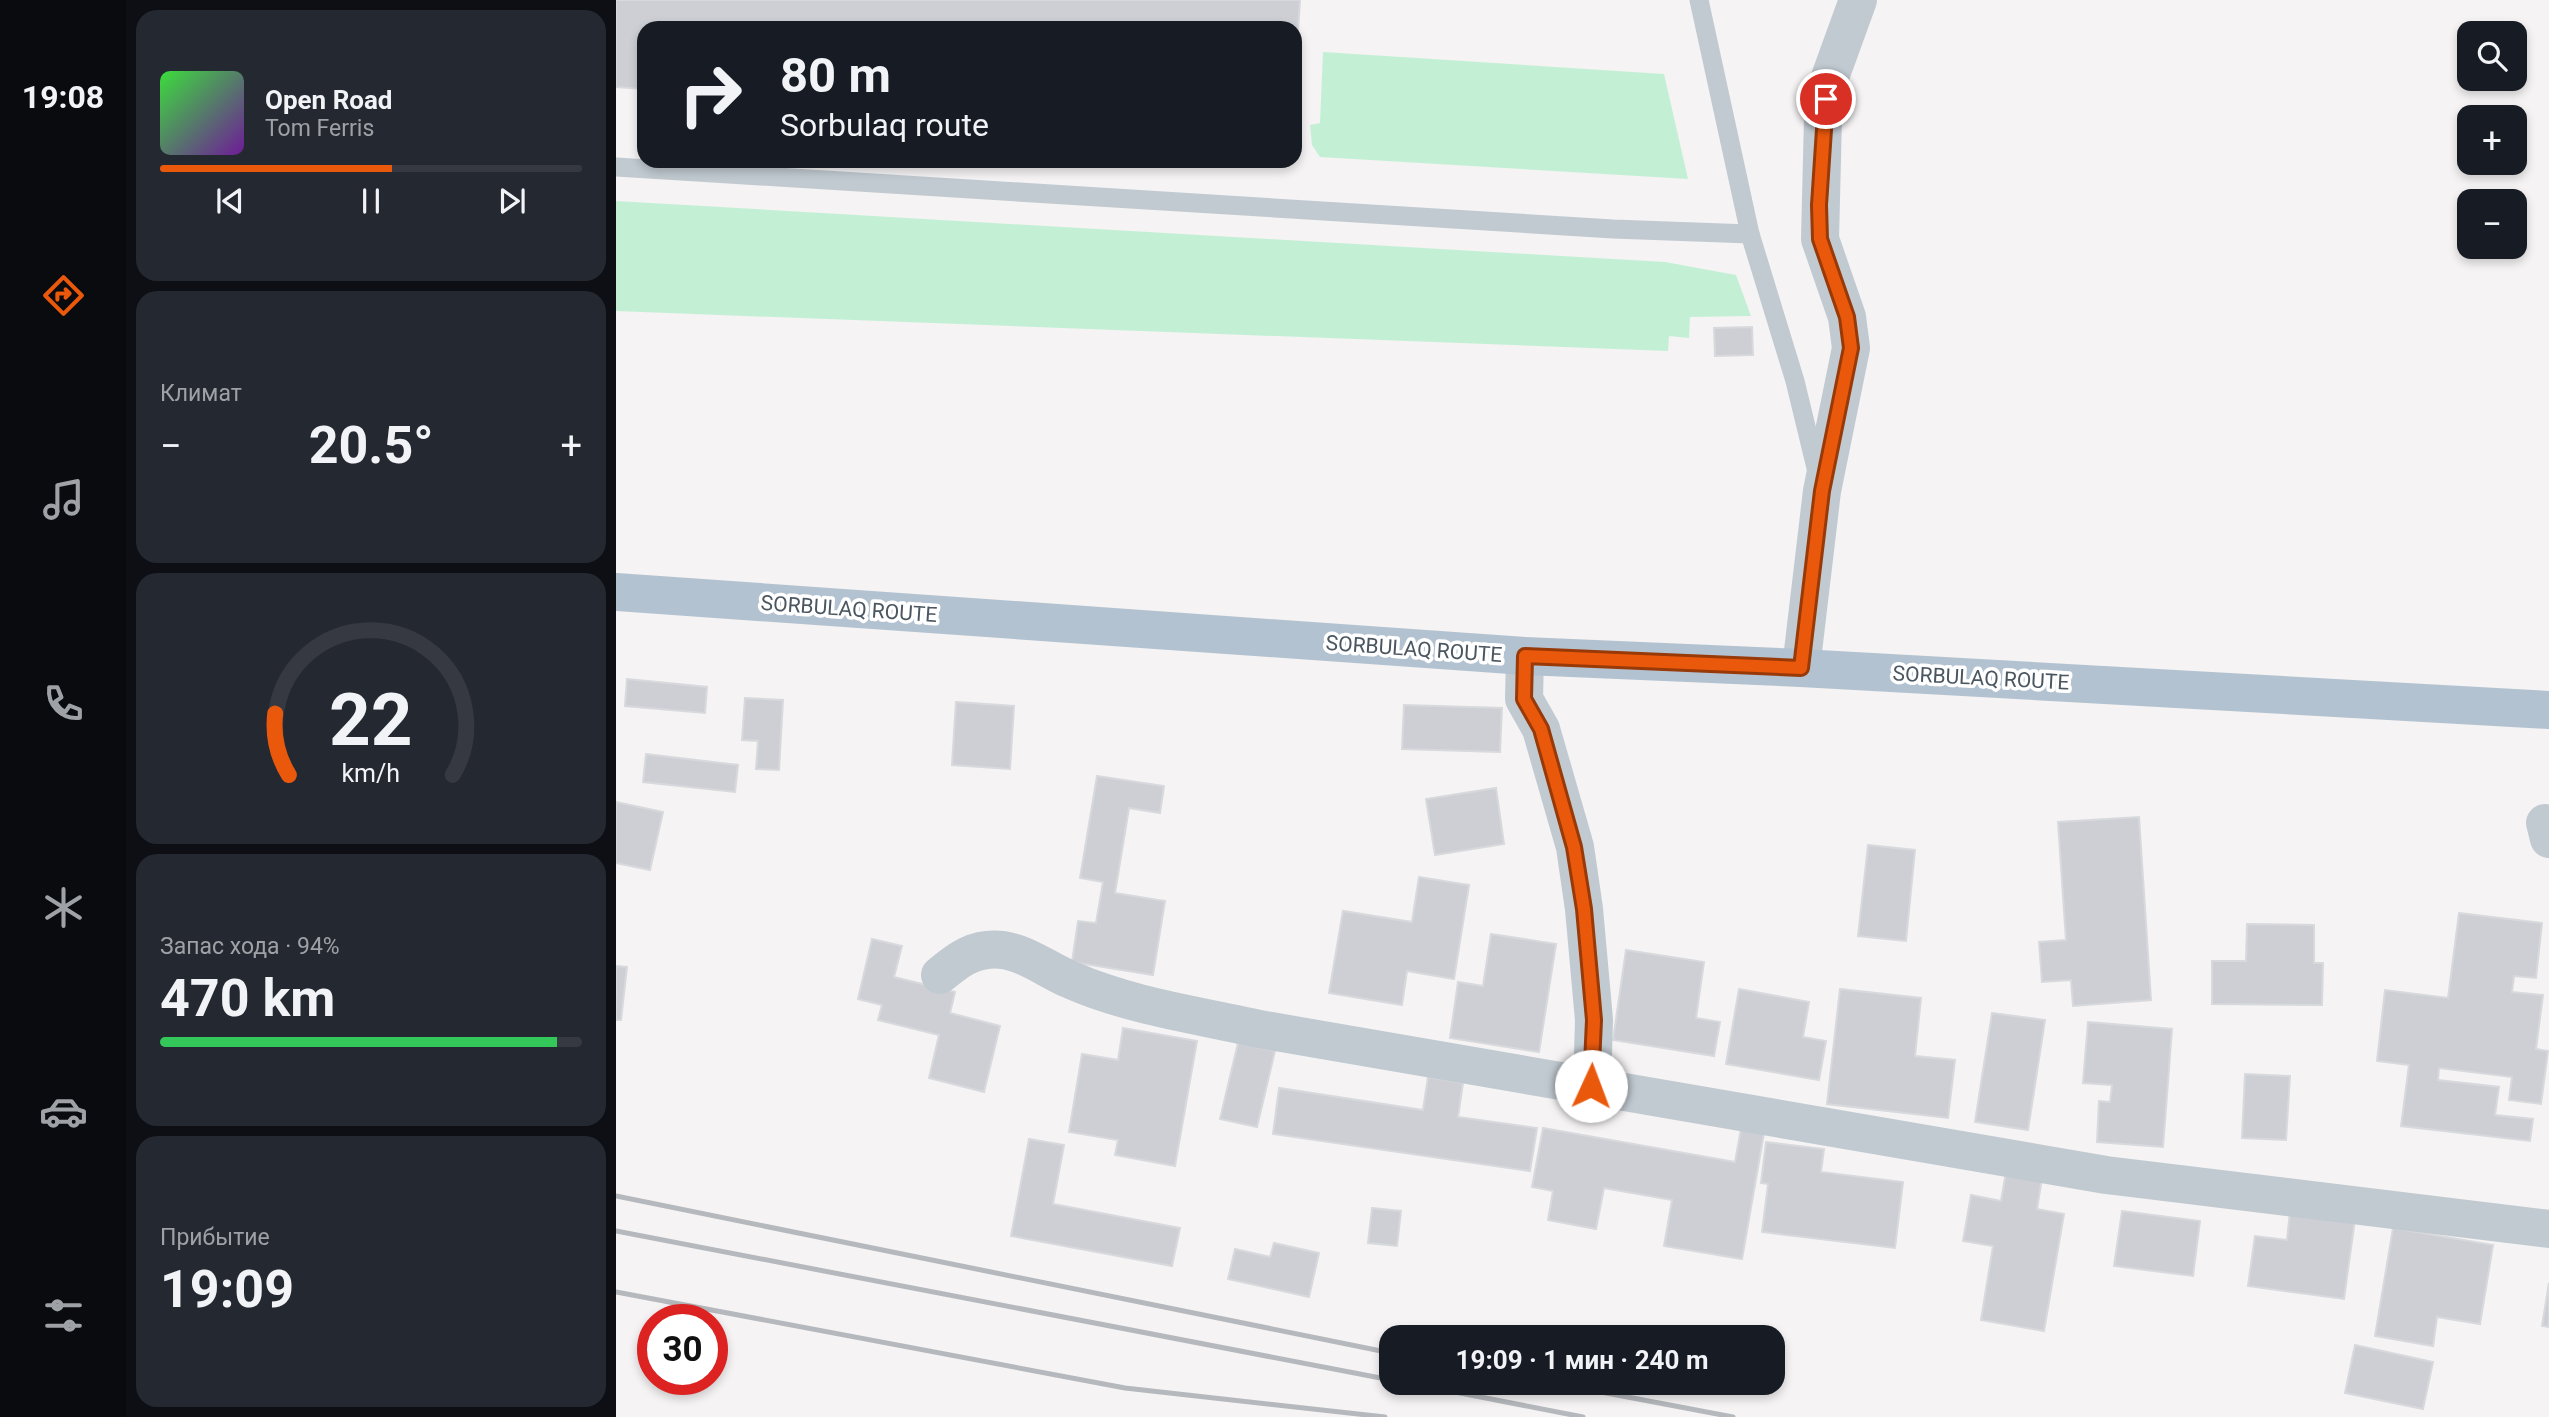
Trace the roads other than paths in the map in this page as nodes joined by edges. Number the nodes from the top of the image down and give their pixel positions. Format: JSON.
{"nodes":[{"id":1,"x":1699,"y":0,"type":"edge"},
{"id":2,"x":1858,"y":0,"type":"edge"},
{"id":3,"x":616,"y":167,"type":"edge"},
{"id":4,"x":1750,"y":234,"type":"junction"},
{"id":5,"x":1822,"y":491,"type":"junction"},
{"id":6,"x":616,"y":592,"type":"edge"},
{"id":7,"x":1525,"y":656,"type":"junction"},
{"id":8,"x":1801,"y":668,"type":"junction"},
{"id":9,"x":2549,"y":710,"type":"edge"},
{"id":10,"x":940,"y":975,"type":"dead end"},
{"id":11,"x":1591,"y":1086,"type":"junction"},
{"id":12,"x":2549,"y":1229,"type":"edge"}],
"edges":[{"from":1,"to":4,"type":"lane"},
{"from":2,"to":5,"type":"street"},
{"from":3,"to":4,"type":"lane"},
{"from":4,"to":5,"type":"lane"},
{"from":5,"to":8,"type":"street"},
{"from":6,"to":7,"type":"main road","name":"SORBULAQ ROUTE"},
{"from":7,"to":8,"type":"main road","name":"SORBULAQ ROUTE"},
{"from":7,"to":11,"type":"street"},
{"from":8,"to":9,"type":"main road","name":"SORBULAQ ROUTE"},
{"from":10,"to":11,"type":"street"},
{"from":11,"to":12,"type":"street"}]}
